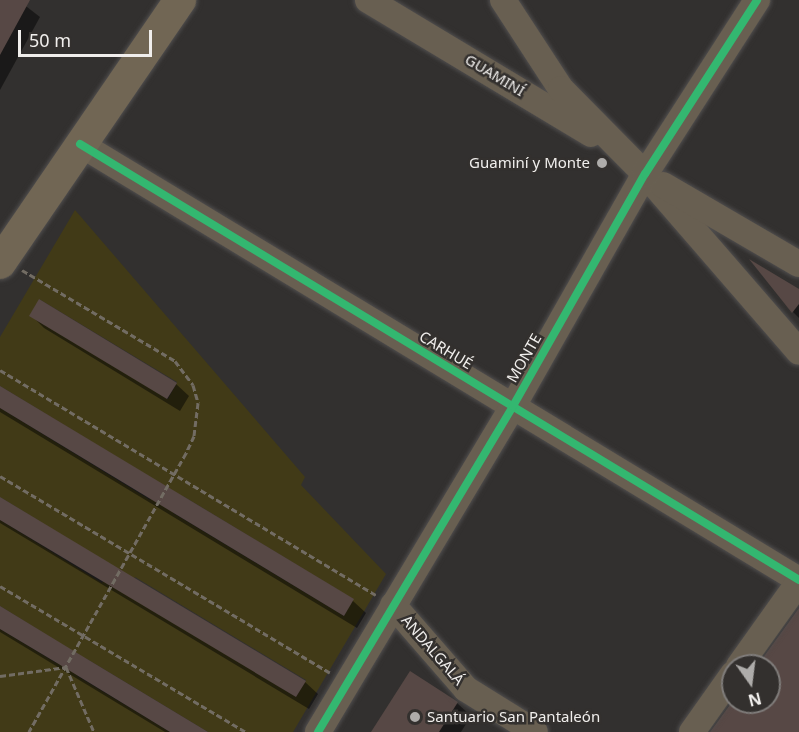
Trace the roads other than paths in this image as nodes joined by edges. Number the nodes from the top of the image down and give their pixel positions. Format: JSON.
{"nodes":[{"id":1,"x":368,"y":0,"type":"edge"},
{"id":2,"x":503,"y":0,"type":"edge"},
{"id":3,"x":757,"y":0,"type":"edge"},
{"id":4,"x":172,"y":2,"type":"edge"},
{"id":5,"x":524,"y":36,"type":"junction"},
{"id":6,"x":491,"y":72,"type":"junction"},
{"id":7,"x":80,"y":144,"type":"junction"},
{"id":8,"x":620,"y":152,"type":"junction"},
{"id":9,"x":645,"y":174,"type":"junction"},
{"id":10,"x":1,"y":261,"type":"edge"},
{"id":11,"x":799,"y":264,"type":"edge"},
{"id":12,"x":799,"y":352,"type":"edge"},
{"id":13,"x":513,"y":406,"type":"junction"},
{"id":14,"x":799,"y":580,"type":"edge"},
{"id":15,"x":393,"y":605,"type":"junction"},
{"id":16,"x":747,"y":654,"type":"edge"},
{"id":17,"x":721,"y":691,"type":"edge"},
{"id":18,"x":318,"y":732,"type":"edge"},
{"id":19,"x":535,"y":732,"type":"edge"},
{"id":20,"x":692,"y":732,"type":"edge"}],
"edges":[{"from":1,"to":6,"type":"street","name":"GUAMINÍ"},
{"from":2,"to":5,"type":"street"},
{"from":3,"to":9,"type":"street","name":"MONTE"},
{"from":4,"to":7,"type":"main road"},
{"from":5,"to":6,"type":"street"},
{"from":5,"to":8,"type":"street"},
{"from":6,"to":8,"type":"street","name":"GUAMINÍ"},
{"from":7,"to":10,"type":"main road"},
{"from":7,"to":13,"type":"street","name":"CARHUÉ"},
{"from":8,"to":9,"type":"street"},
{"from":9,"to":11,"type":"street"},
{"from":9,"to":12,"type":"street"},
{"from":9,"to":13,"type":"street","name":"MONTE"},
{"from":13,"to":14,"type":"street","name":"CARHUÉ"},
{"from":13,"to":15,"type":"street","name":"MONTE"},
{"from":14,"to":16,"type":"street"},
{"from":15,"to":18,"type":"street","name":"MONTE"},
{"from":15,"to":19,"type":"street","name":"ANDALGALÁ"},
{"from":17,"to":20,"type":"street"}]}
